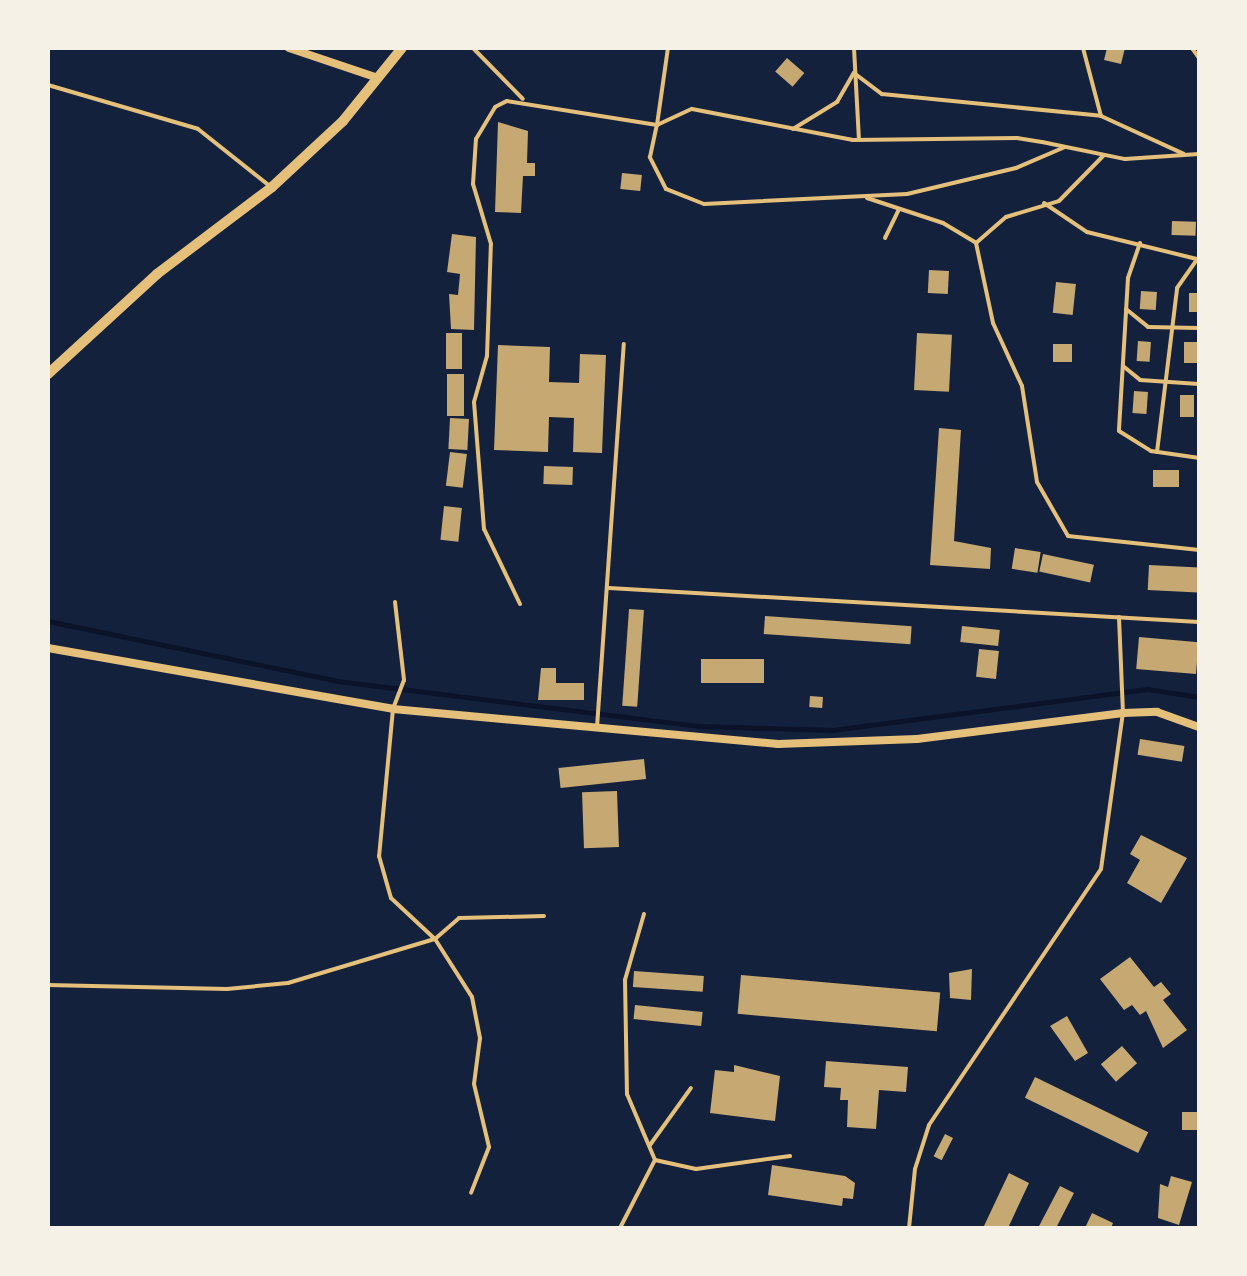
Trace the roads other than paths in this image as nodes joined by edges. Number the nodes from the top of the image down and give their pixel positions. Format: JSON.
{"nodes":[{"id":1,"x":289,"y":48,"type":"edge"},
{"id":2,"x":402,"y":48,"type":"edge"},
{"id":3,"x":473,"y":48,"type":"edge"},
{"id":4,"x":668,"y":48,"type":"edge"},
{"id":5,"x":854,"y":48,"type":"edge"},
{"id":6,"x":1083,"y":48,"type":"edge"},
{"id":7,"x":1192,"y":48,"type":"edge"},
{"id":8,"x":1199,"y":58,"type":"edge"},
{"id":9,"x":854,"y":73,"type":"junction"},
{"id":10,"x":378,"y":78,"type":"junction"},
{"id":11,"x":48,"y":85,"type":"edge"},
{"id":12,"x":525,"y":100,"type":"junction"},
{"id":13,"x":1101,"y":116,"type":"junction"},
{"id":14,"x":657,"y":125,"type":"junction"},
{"id":15,"x":791,"y":130,"type":"junction"},
{"id":16,"x":859,"y":139,"type":"junction"},
{"id":17,"x":1065,"y":147,"type":"junction"},
{"id":18,"x":1105,"y":154,"type":"junction"},
{"id":19,"x":1199,"y":154,"type":"edge"},
{"id":20,"x":1185,"y":155,"type":"junction"},
{"id":21,"x":272,"y":187,"type":"junction"},
{"id":22,"x":862,"y":196,"type":"junction"},
{"id":23,"x":1044,"y":203,"type":"junction"},
{"id":24,"x":900,"y":208,"type":"junction"},
{"id":25,"x":885,"y":238,"type":"dead end"},
{"id":26,"x":976,"y":243,"type":"junction"},
{"id":27,"x":1140,"y":243,"type":"junction"},
{"id":28,"x":1198,"y":260,"type":"edge"},
{"id":29,"x":1126,"y":307,"type":"junction"},
{"id":30,"x":1174,"y":327,"type":"junction"},
{"id":31,"x":1199,"y":328,"type":"edge"},
{"id":32,"x":624,"y":344,"type":"dead end"},
{"id":33,"x":1121,"y":364,"type":"junction"},
{"id":34,"x":48,"y":374,"type":"edge"},
{"id":35,"x":1168,"y":382,"type":"junction"},
{"id":36,"x":1199,"y":384,"type":"edge"},
{"id":37,"x":1157,"y":452,"type":"junction"},
{"id":38,"x":1199,"y":458,"type":"edge"},
{"id":39,"x":1199,"y":550,"type":"edge"},
{"id":40,"x":609,"y":588,"type":"junction"},
{"id":41,"x":395,"y":602,"type":"dead end"},
{"id":42,"x":520,"y":604,"type":"dead end"},
{"id":43,"x":1119,"y":617,"type":"junction"},
{"id":44,"x":1199,"y":622,"type":"edge"},
{"id":45,"x":48,"y":648,"type":"edge"},
{"id":46,"x":393,"y":709,"type":"junction"},
{"id":47,"x":1123,"y":713,"type":"junction"},
{"id":48,"x":1199,"y":727,"type":"edge"},
{"id":49,"x":597,"y":730,"type":"junction"},
{"id":50,"x":644,"y":914,"type":"dead end"},
{"id":51,"x":544,"y":916,"type":"dead end"},
{"id":52,"x":435,"y":939,"type":"junction"},
{"id":53,"x":48,"y":985,"type":"edge"},
{"id":54,"x":691,"y":1088,"type":"dead end"},
{"id":55,"x":650,"y":1145,"type":"junction"},
{"id":56,"x":790,"y":1156,"type":"dead end"},
{"id":57,"x":655,"y":1160,"type":"junction"},
{"id":58,"x":471,"y":1193,"type":"dead end"},
{"id":59,"x":620,"y":1228,"type":"edge"},
{"id":60,"x":909,"y":1228,"type":"edge"}],
"edges":[{"from":1,"to":10,"type":"street"},
{"from":2,"to":10,"type":"street"},
{"from":3,"to":12,"type":"lane"},
{"from":4,"to":14,"type":"lane"},
{"from":5,"to":9,"type":"lane"},
{"from":6,"to":13,"type":"lane"},
{"from":7,"to":8,"type":"lane"},
{"from":9,"to":13,"type":"lane"},
{"from":9,"to":15,"type":"lane"},
{"from":9,"to":16,"type":"lane"},
{"from":10,"to":21,"type":"street"},
{"from":11,"to":21,"type":"lane"},
{"from":12,"to":14,"type":"lane"},
{"from":12,"to":42,"type":"lane"},
{"from":13,"to":20,"type":"lane"},
{"from":14,"to":15,"type":"lane"},
{"from":14,"to":22,"type":"lane"},
{"from":15,"to":16,"type":"lane"},
{"from":16,"to":17,"type":"lane"},
{"from":17,"to":18,"type":"lane"},
{"from":17,"to":22,"type":"lane"},
{"from":18,"to":20,"type":"lane"},
{"from":18,"to":23,"type":"lane"},
{"from":19,"to":20,"type":"lane"},
{"from":21,"to":34,"type":"street"},
{"from":22,"to":24,"type":"lane"},
{"from":23,"to":26,"type":"lane"},
{"from":23,"to":27,"type":"lane"},
{"from":24,"to":25,"type":"lane"},
{"from":24,"to":26,"type":"lane"},
{"from":26,"to":39,"type":"lane"},
{"from":27,"to":28,"type":"lane"},
{"from":27,"to":29,"type":"lane"},
{"from":28,"to":30,"type":"lane"},
{"from":29,"to":30,"type":"lane"},
{"from":29,"to":33,"type":"lane"},
{"from":30,"to":31,"type":"lane"},
{"from":30,"to":35,"type":"lane"},
{"from":32,"to":40,"type":"lane"},
{"from":33,"to":35,"type":"lane"},
{"from":33,"to":37,"type":"lane"},
{"from":35,"to":36,"type":"lane"},
{"from":35,"to":37,"type":"lane"},
{"from":37,"to":38,"type":"lane"},
{"from":40,"to":43,"type":"lane"},
{"from":40,"to":49,"type":"lane"},
{"from":41,"to":46,"type":"lane"},
{"from":43,"to":44,"type":"lane"},
{"from":43,"to":47,"type":"lane"},
{"from":45,"to":46,"type":"street"},
{"from":46,"to":49,"type":"street"},
{"from":46,"to":52,"type":"lane"},
{"from":47,"to":48,"type":"street"},
{"from":47,"to":49,"type":"street"},
{"from":47,"to":60,"type":"lane"},
{"from":50,"to":55,"type":"lane"},
{"from":51,"to":52,"type":"lane"},
{"from":52,"to":53,"type":"lane"},
{"from":52,"to":58,"type":"lane"},
{"from":54,"to":55,"type":"lane"},
{"from":55,"to":57,"type":"lane"},
{"from":56,"to":57,"type":"lane"},
{"from":57,"to":59,"type":"lane"}]}
